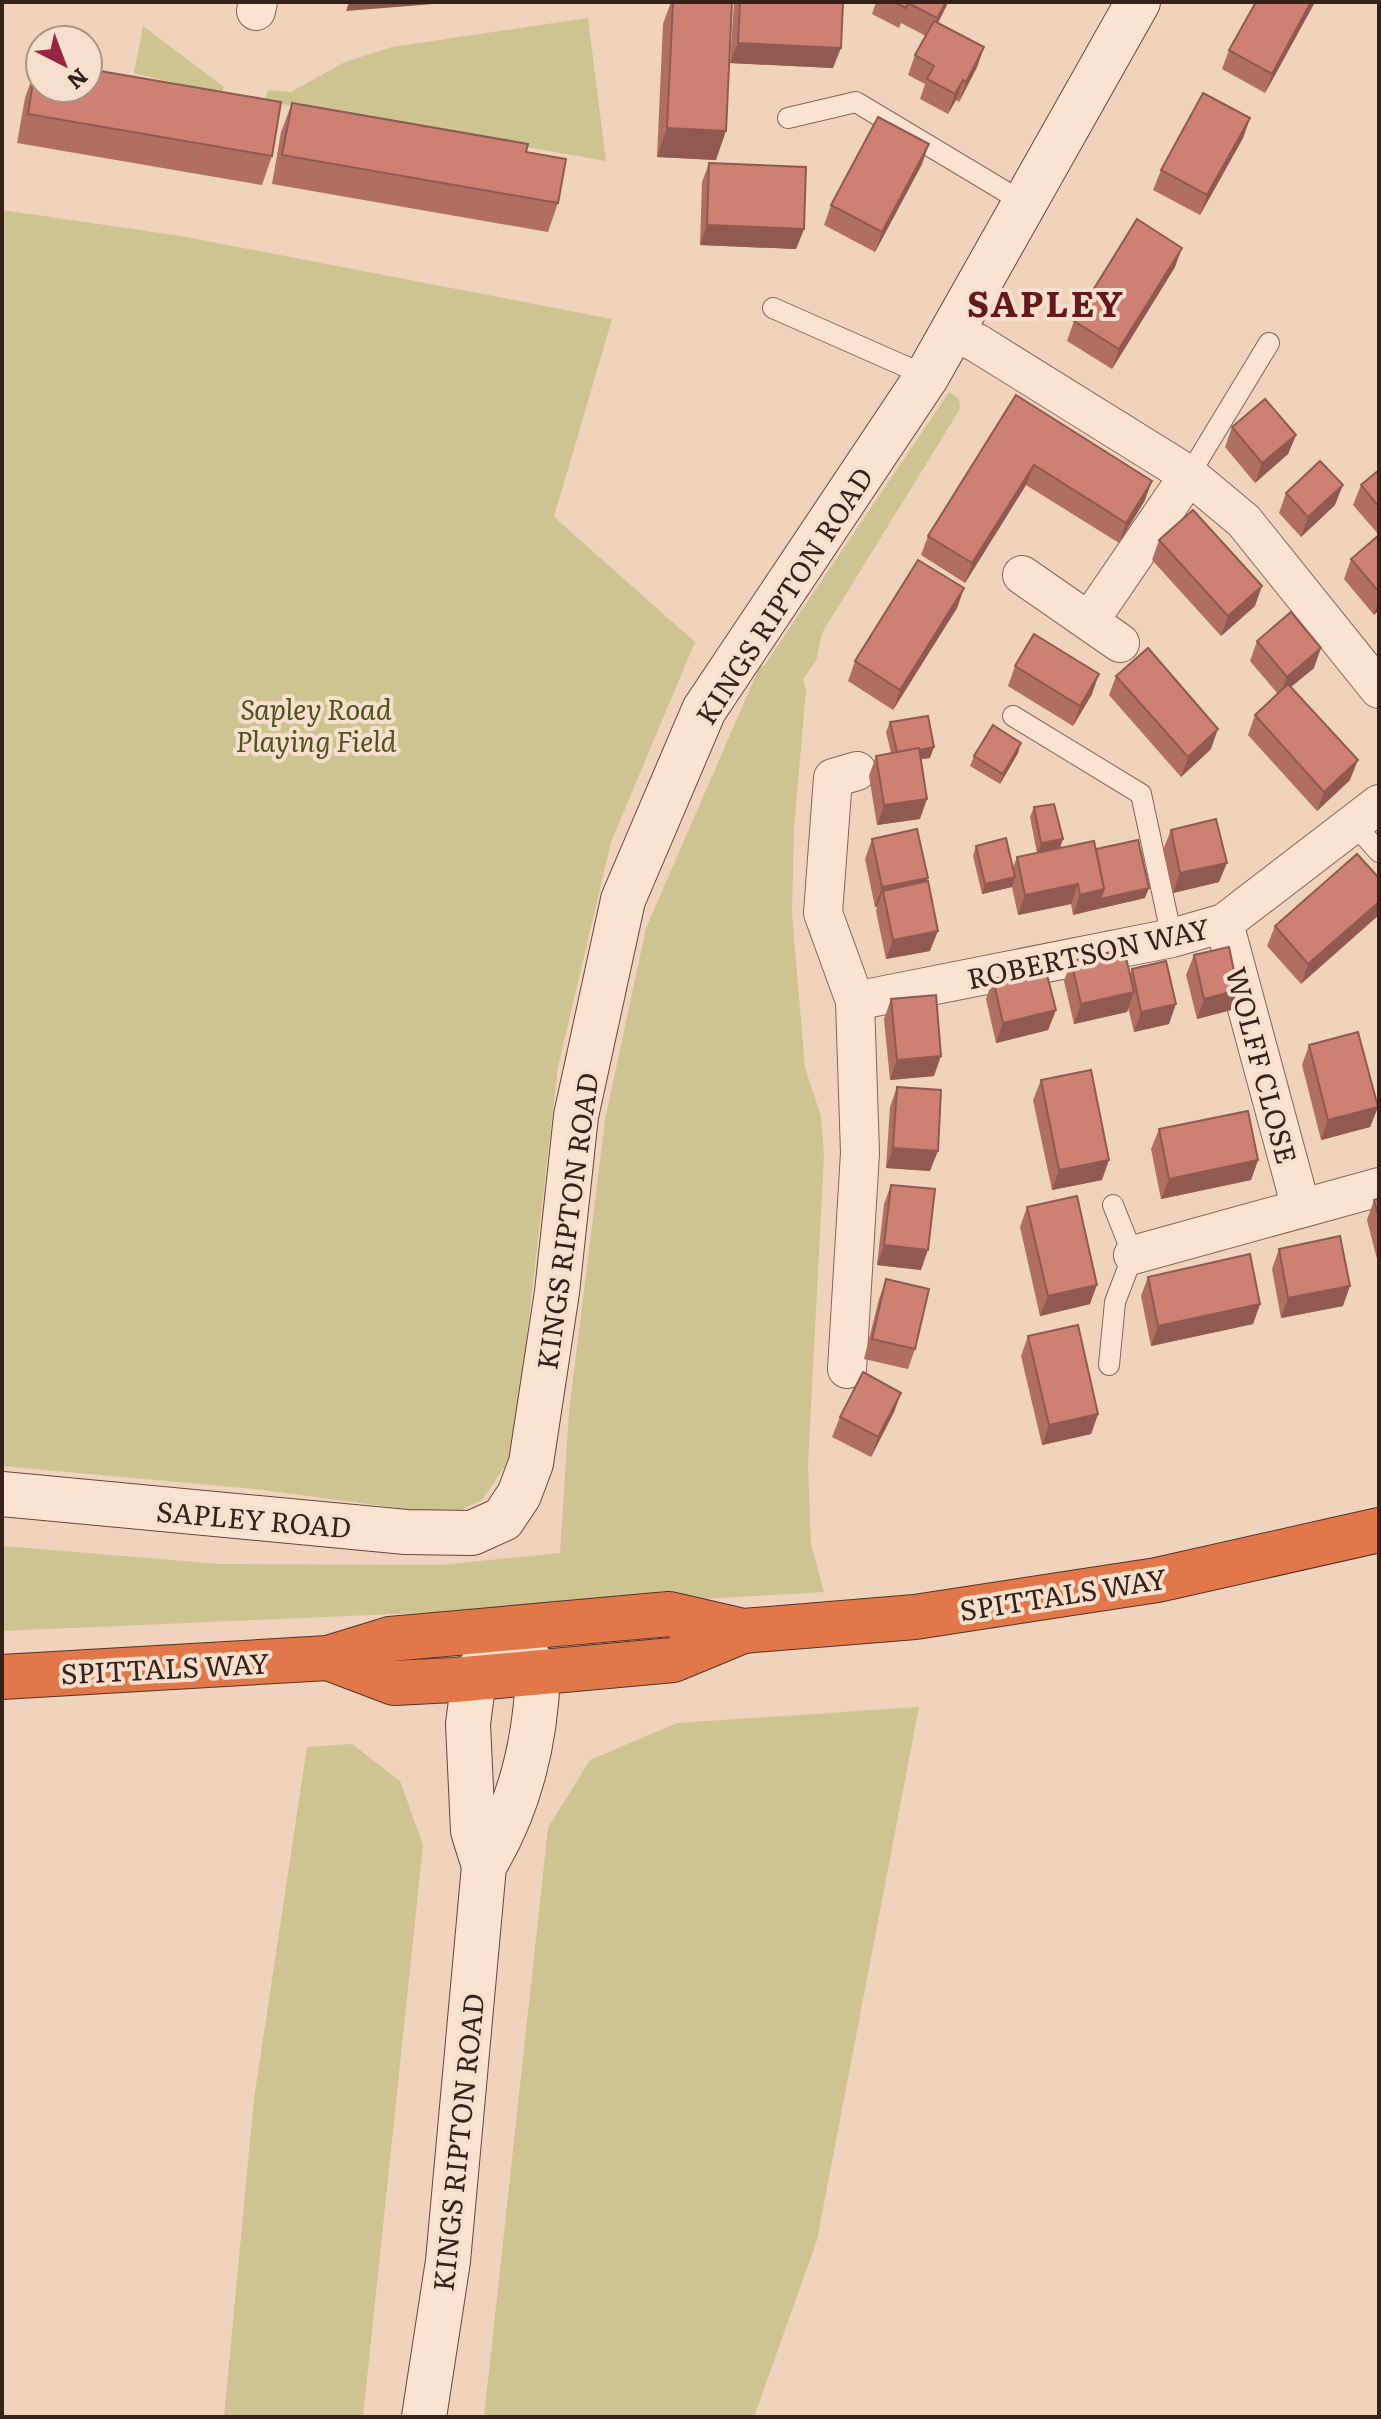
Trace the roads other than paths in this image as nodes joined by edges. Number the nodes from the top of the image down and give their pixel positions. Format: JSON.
{"nodes":[{"id":1,"x":1138,"y":2,"type":"edge"},
{"id":2,"x":788,"y":118,"type":"dead end"},
{"id":3,"x":1026,"y":204,"type":"junction"},
{"id":4,"x":773,"y":308,"type":"dead end"},
{"id":5,"x":953,"y":332,"type":"junction"},
{"id":6,"x":1269,"y":343,"type":"dead end"},
{"id":7,"x":927,"y":376,"type":"junction"},
{"id":8,"x":1189,"y":475,"type":"junction"},
{"id":9,"x":1022,"y":575,"type":"dead end"},
{"id":10,"x":1090,"y":620,"type":"junction"},
{"id":11,"x":1120,"y":643,"type":"dead end"},
{"id":12,"x":1379,"y":689,"type":"edge"},
{"id":13,"x":1013,"y":716,"type":"dead end"},
{"id":14,"x":857,"y":771,"type":"dead end"},
{"id":15,"x":1371,"y":827,"type":"edge"},
{"id":16,"x":1224,"y":923,"type":"junction"},
{"id":17,"x":1172,"y":938,"type":"junction"},
{"id":18,"x":855,"y":1001,"type":"junction"},
{"id":19,"x":1379,"y":1187,"type":"edge"},
{"id":20,"x":1113,"y":1205,"type":"dead end"},
{"id":21,"x":1301,"y":1208,"type":"junction"},
{"id":22,"x":1133,"y":1255,"type":"junction"},
{"id":23,"x":1109,"y":1365,"type":"dead end"},
{"id":24,"x":847,"y":1369,"type":"dead end"},
{"id":25,"x":2,"y":1494,"type":"edge"},
{"id":26,"x":503,"y":1519,"type":"joint"},
{"id":27,"x":1379,"y":1530,"type":"edge"},
{"id":28,"x":505,"y":1629,"type":"junction"},
{"id":29,"x":743,"y":1631,"type":"junction"},
{"id":30,"x":328,"y":1658,"type":"junction"},
{"id":31,"x":538,"y":1671,"type":"junction"},
{"id":32,"x":2,"y":1677,"type":"edge"},
{"id":33,"x":474,"y":1678,"type":"junction"},
{"id":34,"x":484,"y":1866,"type":"junction"},
{"id":35,"x":424,"y":2417,"type":"edge"}],
"edges":[{"from":1,"to":3,"type":"street","name":"KINGS RIPTON ROAD"},
{"from":2,"to":3,"type":"lane"},
{"from":3,"to":5,"type":"street","name":"KINGS RIPTON ROAD"},
{"from":4,"to":7,"type":"lane"},
{"from":5,"to":7,"type":"street","name":"KINGS RIPTON ROAD"},
{"from":5,"to":8,"type":"street"},
{"from":6,"to":8,"type":"lane"},
{"from":7,"to":26,"type":"street","name":"KINGS RIPTON ROAD"},
{"from":8,"to":10,"type":"street"},
{"from":8,"to":12,"type":"street"},
{"from":9,"to":10,"type":"street"},
{"from":10,"to":11,"type":"street"},
{"from":13,"to":17,"type":"lane"},
{"from":14,"to":18,"type":"street"},
{"from":15,"to":16,"type":"street","name":"ROBERTSON WAY"},
{"from":16,"to":17,"type":"street","name":"ROBERTSON WAY"},
{"from":16,"to":21,"type":"street","name":"WOLFF CLOSE"},
{"from":17,"to":18,"type":"street","name":"ROBERTSON WAY"},
{"from":18,"to":24,"type":"street"},
{"from":19,"to":21,"type":"street"},
{"from":20,"to":22,"type":"lane"},
{"from":21,"to":22,"type":"street"},
{"from":22,"to":23,"type":"lane"},
{"from":25,"to":26,"type":"street","name":"SAPLEY ROAD"},
{"from":27,"to":29,"type":"highway","name":"SPITTALS WAY"},
{"from":28,"to":29,"type":"highway","name":"SPITTALS WAY"},
{"from":28,"to":30,"type":"highway","name":"SPITTALS WAY"},
{"from":28,"to":31,"type":"street"},
{"from":28,"to":33,"type":"street","name":"KINGS RIPTON ROAD"},
{"from":29,"to":31,"type":"highway","name":"SPITTALS WAY"},
{"from":30,"to":32,"type":"highway","name":"SPITTALS WAY"},
{"from":30,"to":33,"type":"highway","name":"SPITTALS WAY"},
{"from":31,"to":33,"type":"highway","name":"SPITTALS WAY"},
{"from":31,"to":34,"type":"street","name":"KINGS RIPTON ROAD"},
{"from":33,"to":34,"type":"street","name":"KINGS RIPTON ROAD"},
{"from":34,"to":35,"type":"street","name":"KINGS RIPTON ROAD"}]}
